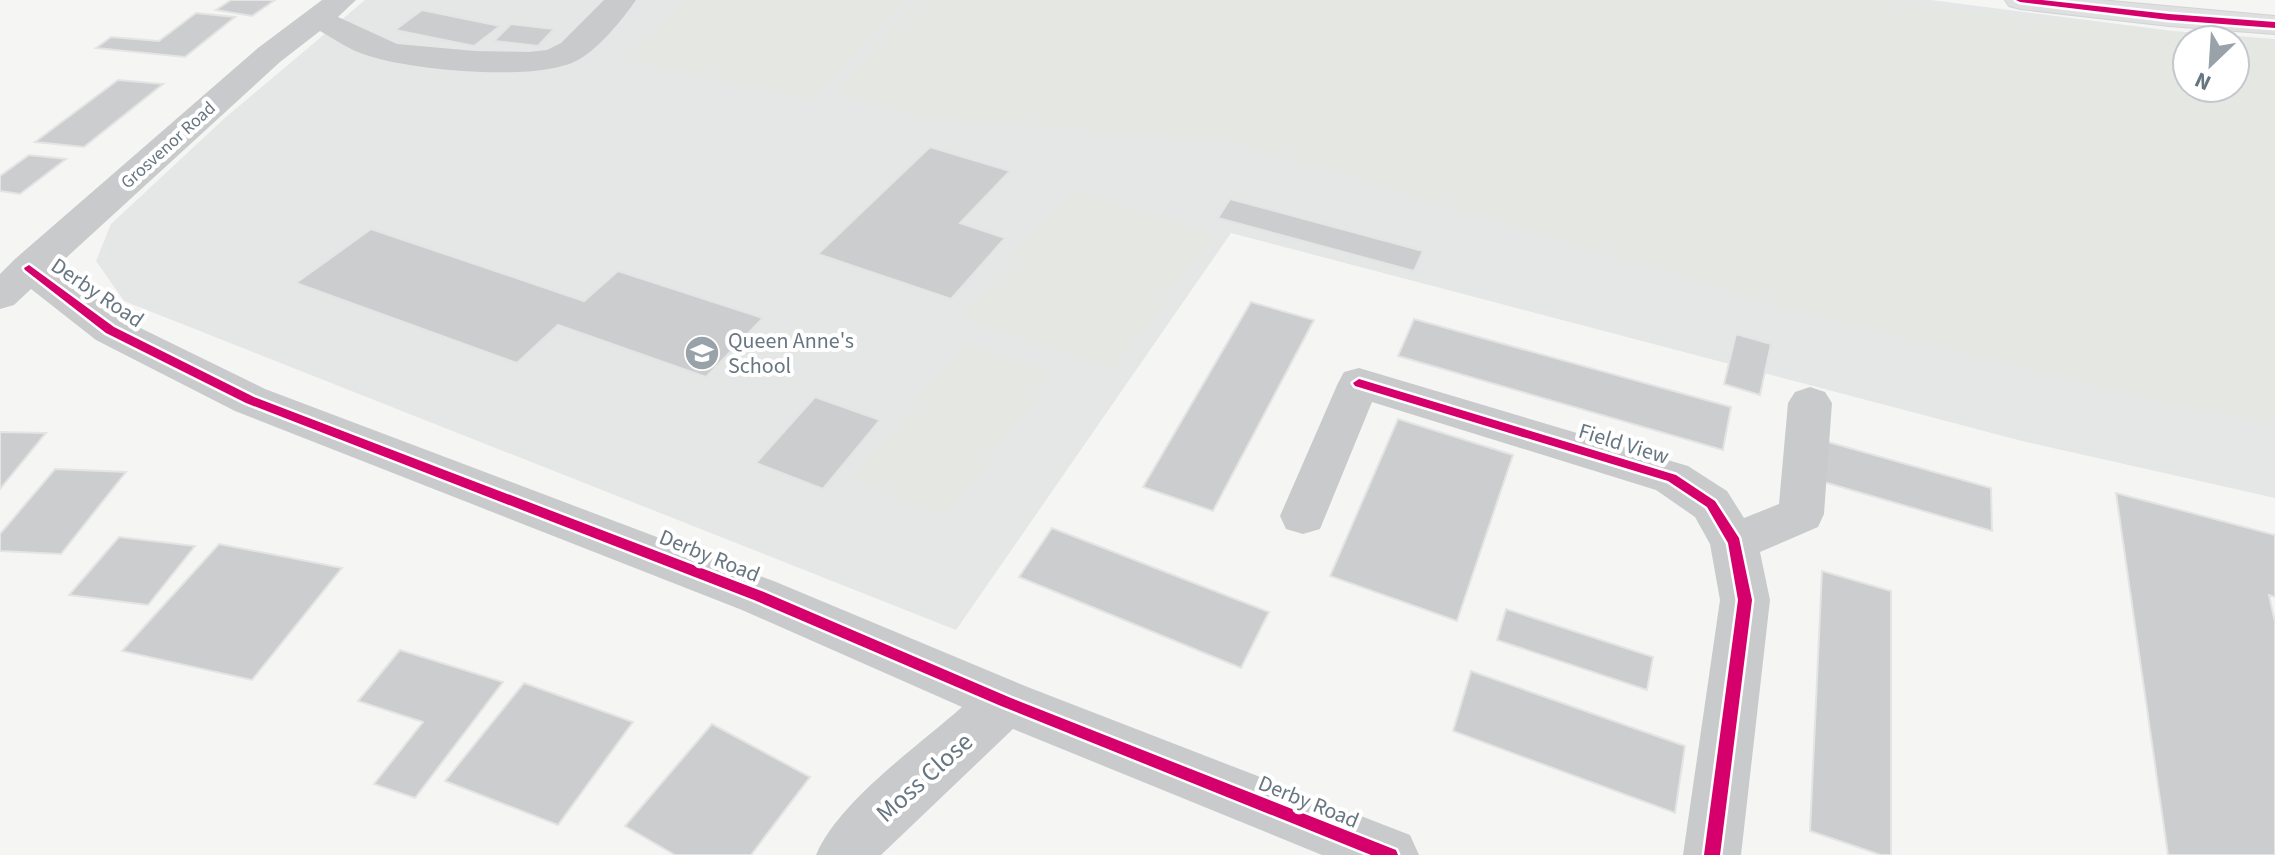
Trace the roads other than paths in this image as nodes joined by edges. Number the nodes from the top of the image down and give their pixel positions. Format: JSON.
{"nodes":[{"id":1,"x":621,"y":0,"type":"edge"},
{"id":2,"x":2020,"y":0,"type":"edge"},
{"id":3,"x":328,"y":9,"type":"edge"},
{"id":4,"x":2275,"y":25,"type":"edge"},
{"id":5,"x":14,"y":282,"type":"edge"},
{"id":6,"x":1810,"y":403,"type":"dead end"},
{"id":7,"x":1303,"y":516,"type":"dead end"},
{"id":8,"x":1734,"y":542,"type":"junction"},
{"id":9,"x":1006,"y":702,"type":"junction"},
{"id":10,"x":845,"y":855,"type":"edge"},
{"id":11,"x":1390,"y":855,"type":"edge"},
{"id":12,"x":1712,"y":855,"type":"edge"}],
"edges":[{"from":1,"to":3,"type":"street"},
{"from":2,"to":4,"type":"main road"},
{"from":3,"to":5,"type":"street","name":"Grosvenor Road"},
{"from":5,"to":9,"type":"street","name":"Derby Road"},
{"from":6,"to":8,"type":"street"},
{"from":7,"to":8,"type":"street","name":"Field View"},
{"from":8,"to":12,"type":"street","name":"Field View"},
{"from":9,"to":10,"type":"street","name":"Moss Close"},
{"from":9,"to":11,"type":"street","name":"Derby Road"}]}
